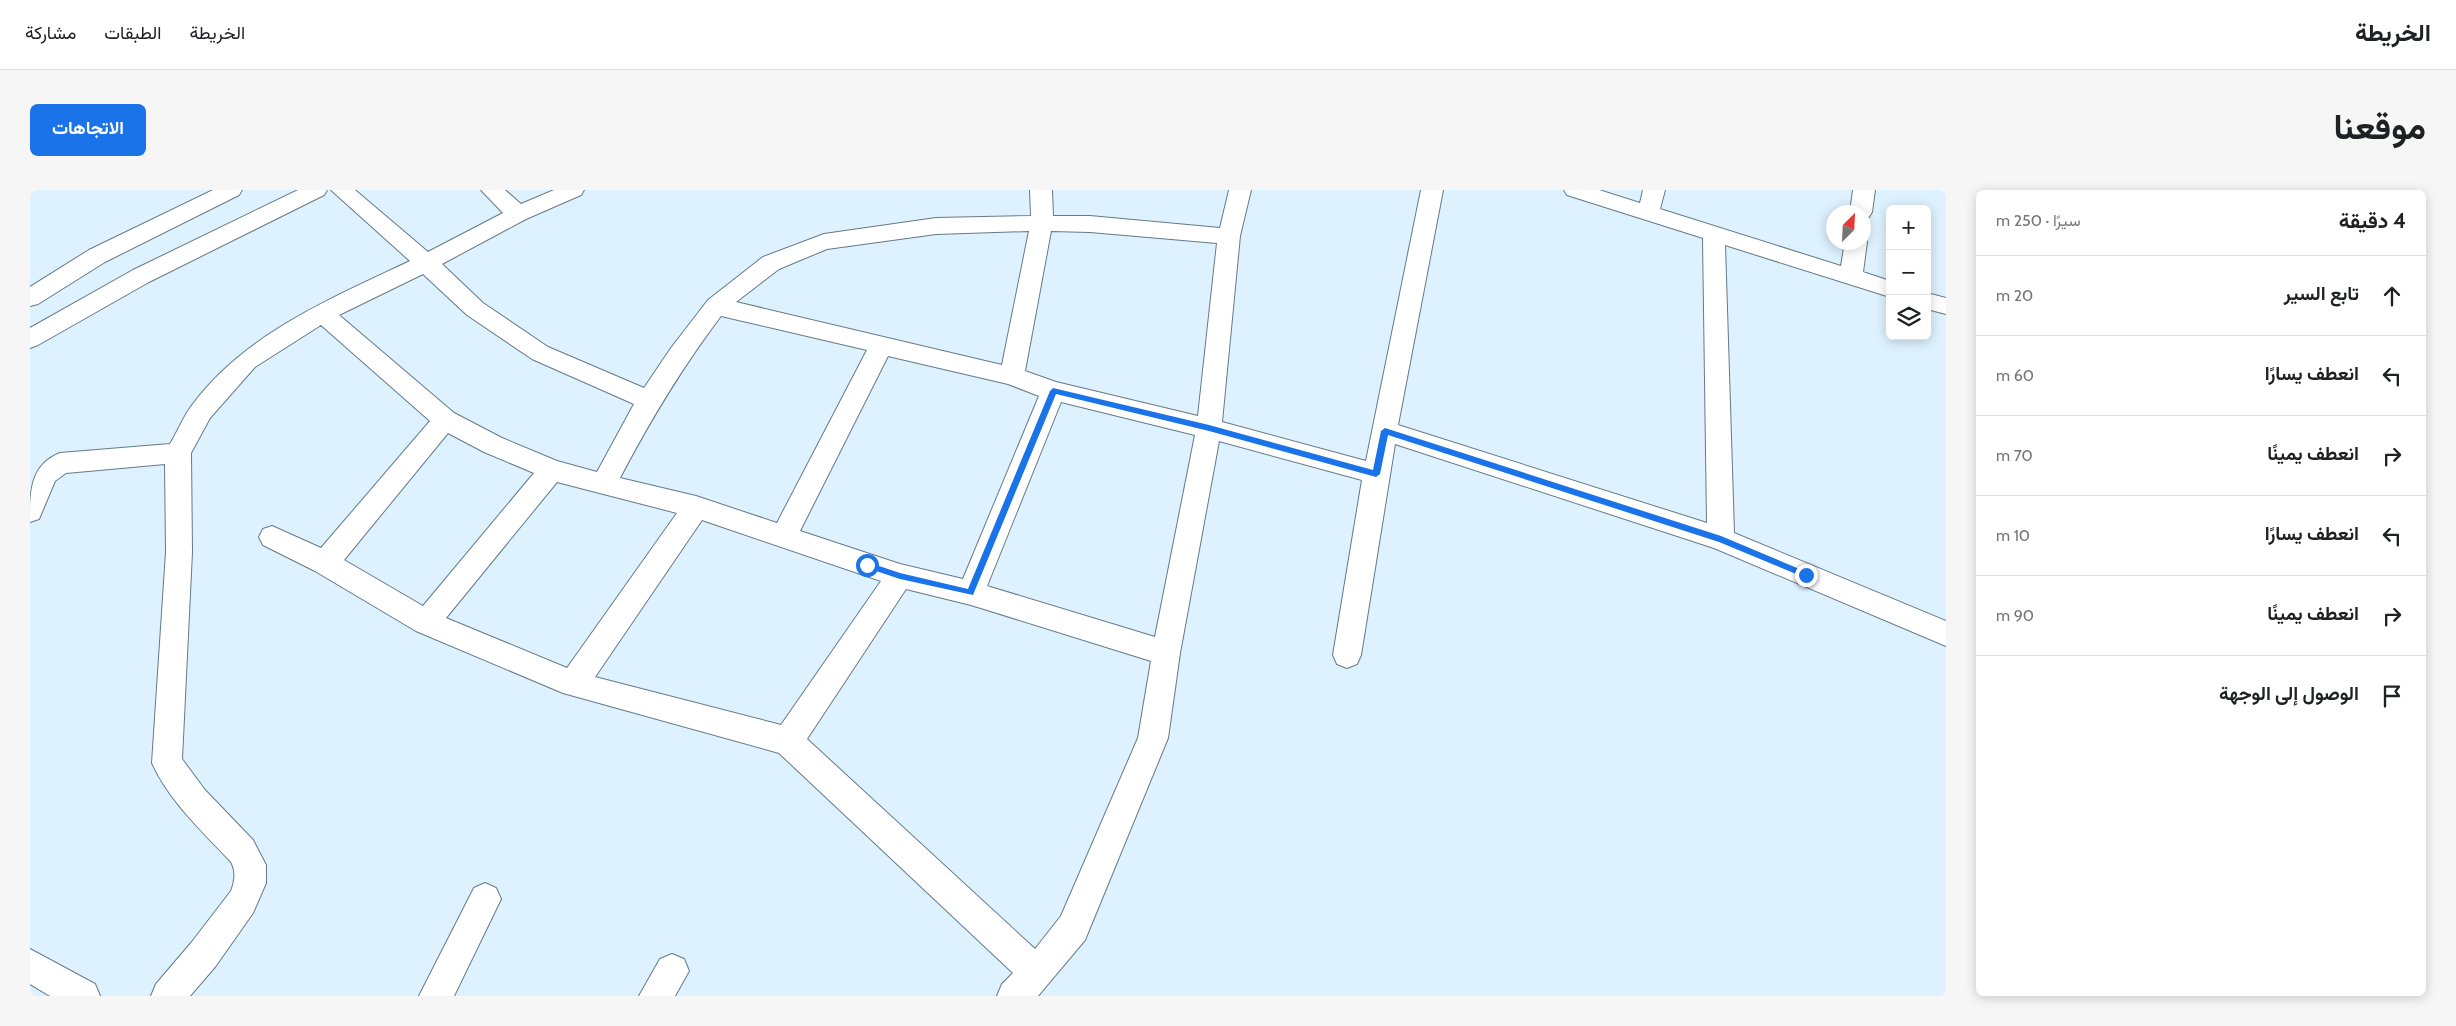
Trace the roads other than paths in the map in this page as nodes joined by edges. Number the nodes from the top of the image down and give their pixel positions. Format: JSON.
{"nodes":[{"id":1,"x":232,"y":190,"type":"edge"},
{"id":2,"x":316,"y":190,"type":"edge"},
{"id":3,"x":342,"y":190,"type":"edge"},
{"id":4,"x":492,"y":190,"type":"edge"},
{"id":5,"x":573,"y":190,"type":"edge"},
{"id":6,"x":1041,"y":190,"type":"edge"},
{"id":7,"x":1240,"y":190,"type":"edge"},
{"id":8,"x":1432,"y":190,"type":"edge"},
{"id":9,"x":1575,"y":190,"type":"edge"},
{"id":10,"x":1654,"y":190,"type":"edge"},
{"id":11,"x":1864,"y":190,"type":"edge"},
{"id":12,"x":1862,"y":205,"type":"edge"},
{"id":13,"x":1648,"y":212,"type":"junction"},
{"id":14,"x":518,"y":214,"type":"junction"},
{"id":15,"x":1042,"y":222,"type":"junction"},
{"id":16,"x":1714,"y":233,"type":"junction"},
{"id":17,"x":1229,"y":236,"type":"junction"},
{"id":18,"x":1855,"y":250,"type":"edge"},
{"id":19,"x":426,"y":263,"type":"junction"},
{"id":20,"x":1850,"y":277,"type":"junction"},
{"id":21,"x":1886,"y":288,"type":"edge"},
{"id":22,"x":30,"y":298,"type":"edge"},
{"id":23,"x":1931,"y":302,"type":"edge"},
{"id":24,"x":716,"y":306,"type":"junction"},
{"id":25,"x":1946,"y":306,"type":"edge"},
{"id":26,"x":322,"y":313,"type":"junction"},
{"id":27,"x":30,"y":340,"type":"edge"},
{"id":28,"x":882,"y":344,"type":"junction"},
{"id":29,"x":1012,"y":376,"type":"junction"},
{"id":30,"x":1053,"y":391,"type":"junction"},
{"id":31,"x":649,"y":400,"type":"junction"},
{"id":32,"x":445,"y":420,"type":"junction"},
{"id":33,"x":1209,"y":428,"type":"junction"},
{"id":34,"x":1385,"y":431,"type":"junction"},
{"id":35,"x":178,"y":453,"type":"junction"},
{"id":36,"x":552,"y":470,"type":"junction"},
{"id":37,"x":1376,"y":474,"type":"junction"},
{"id":38,"x":603,"y":484,"type":"junction"},
{"id":39,"x":696,"y":507,"type":"junction"},
{"id":40,"x":30,"y":511,"type":"edge"},
{"id":41,"x":272,"y":537,"type":"dead end"},
{"id":42,"x":783,"y":537,"type":"junction"},
{"id":43,"x":1721,"y":539,"type":"junction"},
{"id":44,"x":325,"y":563,"type":"junction"},
{"id":45,"x":900,"y":576,"type":"junction"},
{"id":46,"x":971,"y":593,"type":"junction"},
{"id":47,"x":426,"y":622,"type":"junction"},
{"id":48,"x":1946,"y":634,"type":"edge"},
{"id":49,"x":1166,"y":653,"type":"junction"},
{"id":50,"x":1347,"y":655,"type":"dead end"},
{"id":51,"x":573,"y":684,"type":"junction"},
{"id":52,"x":788,"y":740,"type":"junction"},
{"id":53,"x":486,"y":899,"type":"dead end"},
{"id":54,"x":30,"y":966,"type":"edge"},
{"id":55,"x":1037,"y":973,"type":"junction"},
{"id":56,"x":83,"y":996,"type":"edge"},
{"id":57,"x":168,"y":996,"type":"edge"},
{"id":58,"x":436,"y":996,"type":"edge"},
{"id":59,"x":1014,"y":996,"type":"edge"}],
"edges":[{"from":1,"to":22,"type":"street"},
{"from":2,"to":27,"type":"street"},
{"from":3,"to":19,"type":"street"},
{"from":4,"to":14,"type":"street"},
{"from":5,"to":14,"type":"street"},
{"from":6,"to":15,"type":"street"},
{"from":7,"to":17,"type":"street"},
{"from":8,"to":34,"type":"street"},
{"from":9,"to":13,"type":"street"},
{"from":10,"to":13,"type":"street"},
{"from":11,"to":12,"type":"street"},
{"from":13,"to":16,"type":"street"},
{"from":14,"to":19,"type":"street"},
{"from":15,"to":17,"type":"street"},
{"from":15,"to":24,"type":"street"},
{"from":15,"to":29,"type":"street"},
{"from":16,"to":20,"type":"street"},
{"from":16,"to":43,"type":"street"},
{"from":17,"to":33,"type":"street"},
{"from":18,"to":20,"type":"street"},
{"from":19,"to":26,"type":"street"},
{"from":19,"to":31,"type":"street"},
{"from":20,"to":21,"type":"street"},
{"from":23,"to":25,"type":"street"},
{"from":24,"to":28,"type":"street"},
{"from":24,"to":31,"type":"street"},
{"from":26,"to":32,"type":"street"},
{"from":26,"to":35,"type":"street"},
{"from":28,"to":29,"type":"street"},
{"from":28,"to":42,"type":"street"},
{"from":29,"to":30,"type":"street"},
{"from":30,"to":33,"type":"street"},
{"from":30,"to":46,"type":"street"},
{"from":31,"to":38,"type":"street"},
{"from":32,"to":36,"type":"street"},
{"from":32,"to":44,"type":"street"},
{"from":33,"to":37,"type":"street"},
{"from":33,"to":49,"type":"street"},
{"from":34,"to":37,"type":"street"},
{"from":34,"to":43,"type":"street"},
{"from":35,"to":40,"type":"street"},
{"from":35,"to":57,"type":"street"},
{"from":36,"to":38,"type":"street"},
{"from":36,"to":47,"type":"street"},
{"from":37,"to":50,"type":"street"},
{"from":38,"to":39,"type":"street"},
{"from":39,"to":42,"type":"street"},
{"from":39,"to":51,"type":"street"},
{"from":41,"to":44,"type":"street"},
{"from":42,"to":45,"type":"street"},
{"from":43,"to":48,"type":"street"},
{"from":44,"to":47,"type":"street"},
{"from":45,"to":46,"type":"street"},
{"from":45,"to":52,"type":"street"},
{"from":46,"to":49,"type":"street"},
{"from":47,"to":51,"type":"street"},
{"from":49,"to":55,"type":"street"},
{"from":51,"to":52,"type":"street"},
{"from":52,"to":55,"type":"street"},
{"from":53,"to":58,"type":"street"},
{"from":54,"to":56,"type":"street"},
{"from":55,"to":59,"type":"street"}]}
